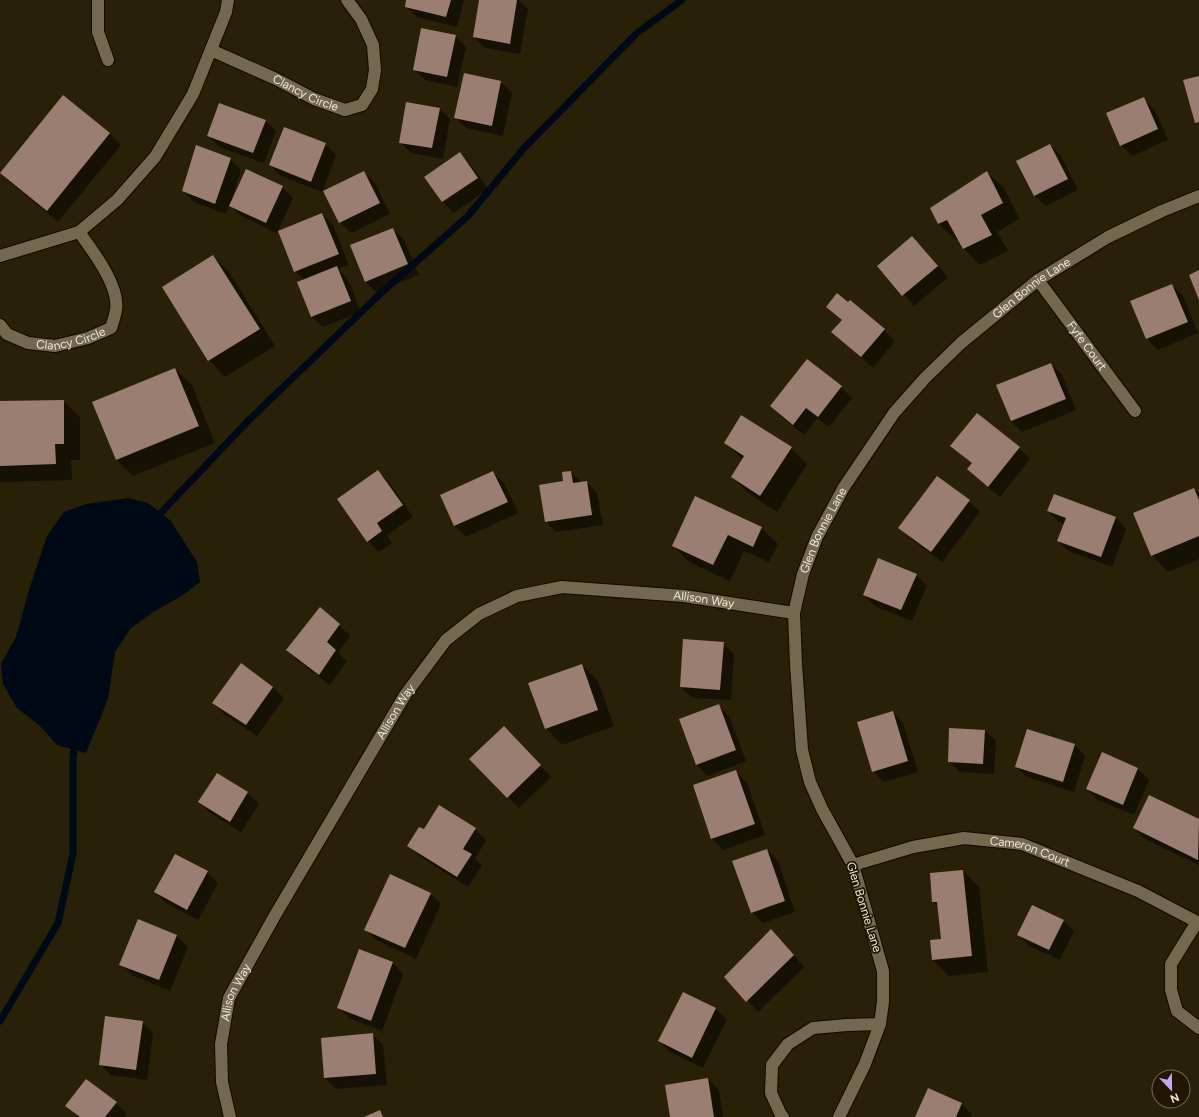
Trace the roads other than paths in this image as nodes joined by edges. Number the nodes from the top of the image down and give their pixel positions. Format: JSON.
{"nodes":[{"id":1,"x":98,"y":0,"type":"edge"},
{"id":2,"x":228,"y":0,"type":"edge"},
{"id":3,"x":347,"y":0,"type":"edge"},
{"id":4,"x":211,"y":50,"type":"junction"},
{"id":5,"x":108,"y":60,"type":"dead end"},
{"id":6,"x":1199,"y":196,"type":"edge"},
{"id":7,"x":79,"y":232,"type":"junction"},
{"id":8,"x":0,"y":256,"type":"edge"},
{"id":9,"x":1038,"y":280,"type":"junction"},
{"id":10,"x":0,"y":326,"type":"edge"},
{"id":11,"x":1135,"y":411,"type":"dead end"},
{"id":12,"x":794,"y":613,"type":"junction"},
{"id":13,"x":853,"y":865,"type":"junction"},
{"id":14,"x":1198,"y":922,"type":"edge"},
{"id":15,"x":880,"y":1024,"type":"junction"},
{"id":16,"x":1199,"y":1028,"type":"edge"},
{"id":17,"x":230,"y":1117,"type":"edge"},
{"id":18,"x":783,"y":1117,"type":"edge"},
{"id":19,"x":839,"y":1117,"type":"edge"}],
"edges":[{"from":1,"to":5,"type":"street"},
{"from":2,"to":4,"type":"street"},
{"from":3,"to":4,"type":"street","name":"Clancy Circle"},
{"from":4,"to":7,"type":"street"},
{"from":6,"to":9,"type":"street","name":"Glen Bonnie Lane"},
{"from":7,"to":8,"type":"street"},
{"from":7,"to":10,"type":"street","name":"Clancy Circle"},
{"from":9,"to":11,"type":"street","name":"Fyfe Court"},
{"from":9,"to":12,"type":"street","name":"Glen Bonnie Lane"},
{"from":12,"to":13,"type":"street","name":"Glen Bonnie Lane"},
{"from":12,"to":17,"type":"street","name":"Allison Way"},
{"from":13,"to":14,"type":"street","name":"Cameron Court"},
{"from":13,"to":15,"type":"street","name":"Glen Bonnie Lane"},
{"from":14,"to":16,"type":"street","name":"Cameron Court"},
{"from":15,"to":18,"type":"street"},
{"from":15,"to":19,"type":"street","name":"Glen Bonnie Lane"}]}
